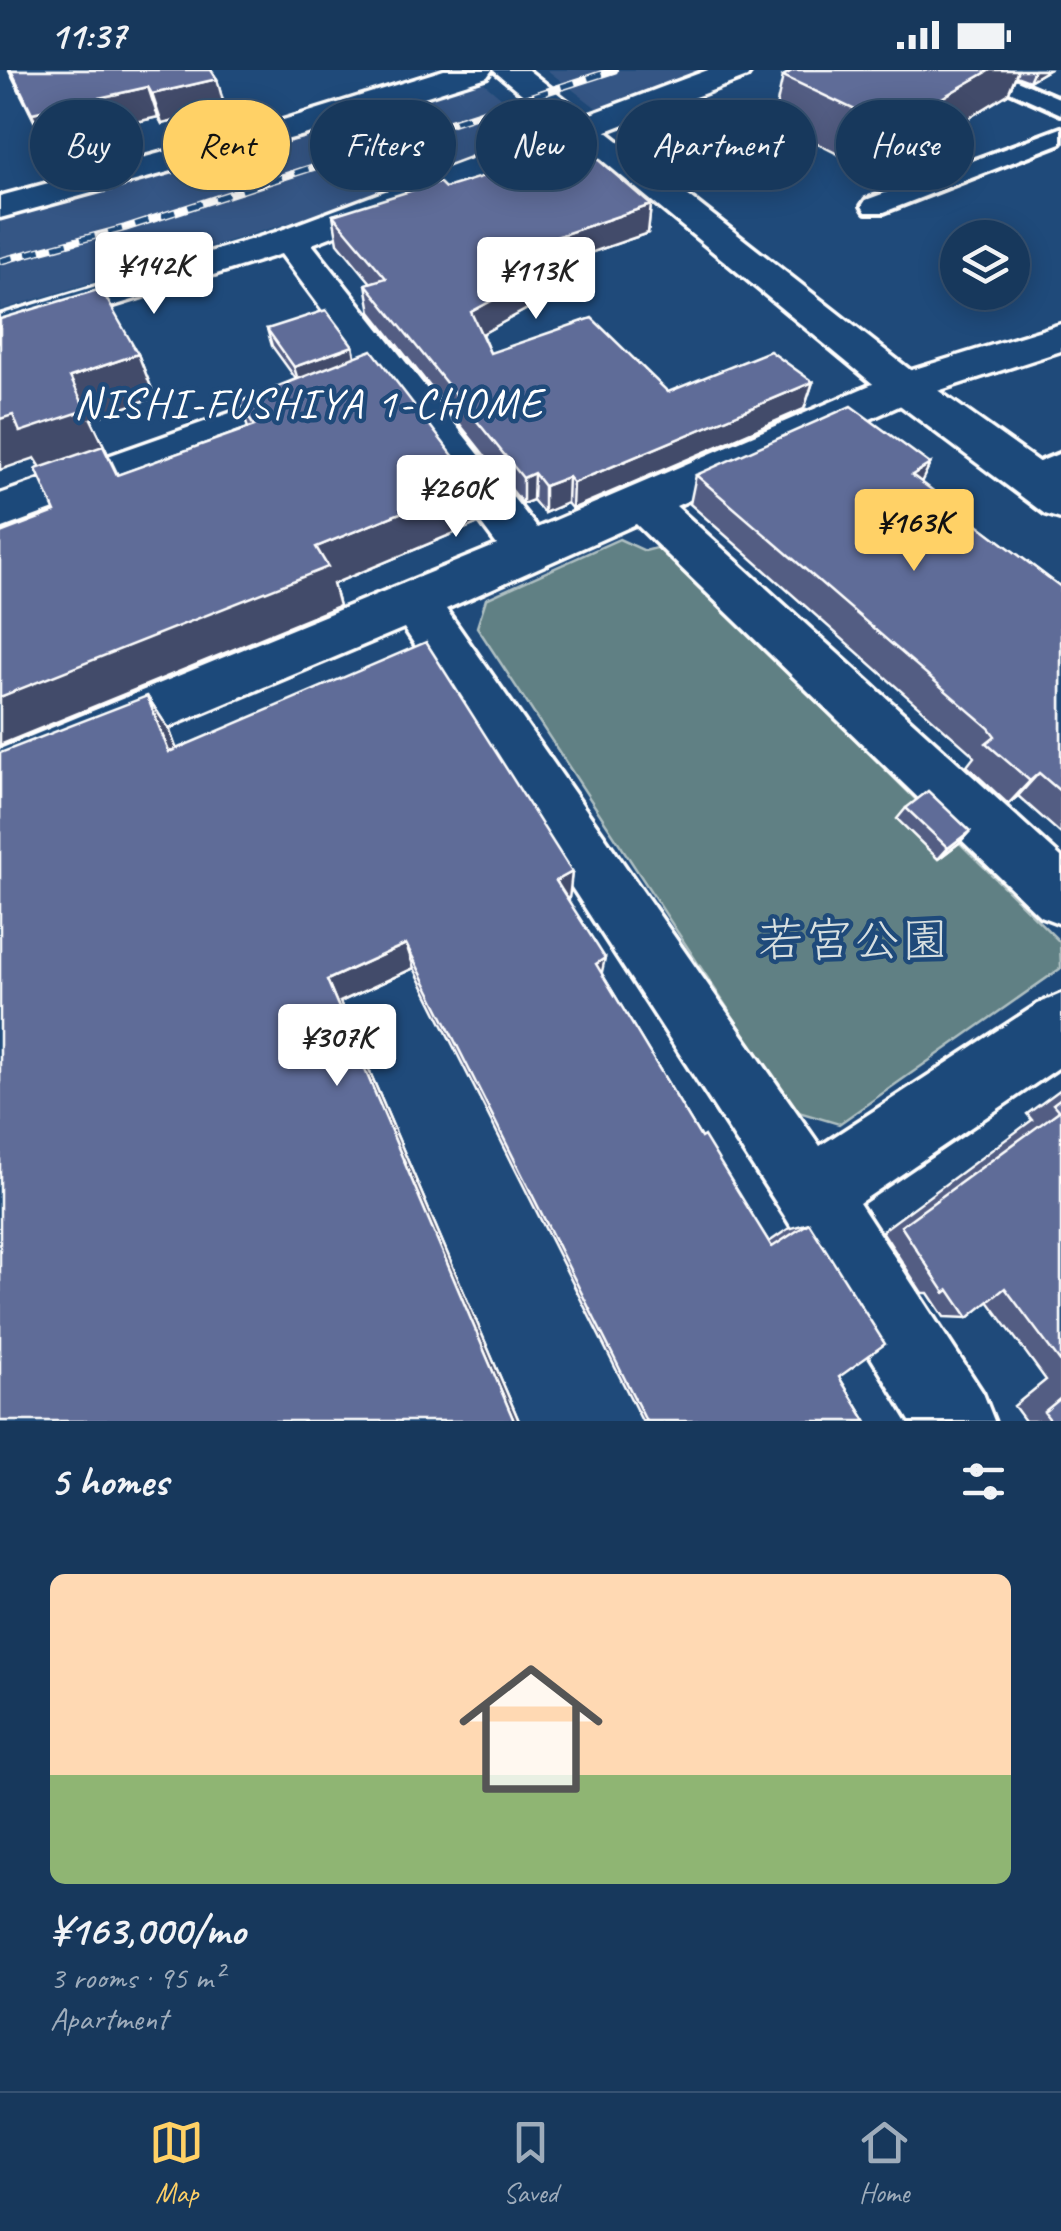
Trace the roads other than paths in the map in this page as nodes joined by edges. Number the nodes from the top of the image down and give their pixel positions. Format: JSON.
{"nodes":[{"id":1,"x":476,"y":70,"type":"edge"},
{"id":2,"x":509,"y":70,"type":"edge"},
{"id":3,"x":736,"y":70,"type":"edge"},
{"id":4,"x":974,"y":70,"type":"edge"},
{"id":5,"x":549,"y":100,"type":"edge"},
{"id":6,"x":1061,"y":106,"type":"edge"},
{"id":7,"x":597,"y":127,"type":"edge"},
{"id":8,"x":1061,"y":135,"type":"edge"},
{"id":9,"x":597,"y":137,"type":"edge"},
{"id":10,"x":476,"y":171,"type":"edge"},
{"id":11,"x":875,"y":206,"type":"dead end"},
{"id":12,"x":0,"y":207,"type":"edge"},
{"id":13,"x":289,"y":240,"type":"junction"},
{"id":14,"x":0,"y":328,"type":"edge"},
{"id":15,"x":1061,"y":337,"type":"edge"},
{"id":16,"x":386,"y":370,"type":"junction"},
{"id":17,"x":904,"y":388,"type":"junction"},
{"id":18,"x":1050,"y":482,"type":"edge"},
{"id":19,"x":642,"y":502,"type":"junction"},
{"id":20,"x":0,"y":512,"type":"edge"},
{"id":21,"x":529,"y":552,"type":"junction"},
{"id":22,"x":414,"y":602,"type":"junction"},
{"id":23,"x":0,"y":774,"type":"edge"},
{"id":24,"x":1061,"y":896,"type":"edge"},
{"id":25,"x":1061,"y":1026,"type":"edge"},
{"id":26,"x":810,"y":1193,"type":"junction"},
{"id":27,"x":955,"y":1421,"type":"edge"}],
"edges":[{"from":1,"to":12,"type":"street"},
{"from":2,"to":5,"type":"street"},
{"from":3,"to":7,"type":"street"},
{"from":4,"to":6,"type":"lane"},
{"from":8,"to":11,"type":"lane"},
{"from":9,"to":17,"type":"street"},
{"from":10,"to":13,"type":"street"},
{"from":13,"to":14,"type":"street"},
{"from":13,"to":16,"type":"street"},
{"from":15,"to":17,"type":"street"},
{"from":16,"to":20,"type":"street"},
{"from":16,"to":21,"type":"street"},
{"from":17,"to":18,"type":"street"},
{"from":17,"to":19,"type":"street"},
{"from":19,"to":21,"type":"street"},
{"from":19,"to":24,"type":"street"},
{"from":21,"to":22,"type":"street"},
{"from":22,"to":23,"type":"street"},
{"from":22,"to":26,"type":"street"},
{"from":25,"to":26,"type":"street"},
{"from":26,"to":27,"type":"street"}]}
